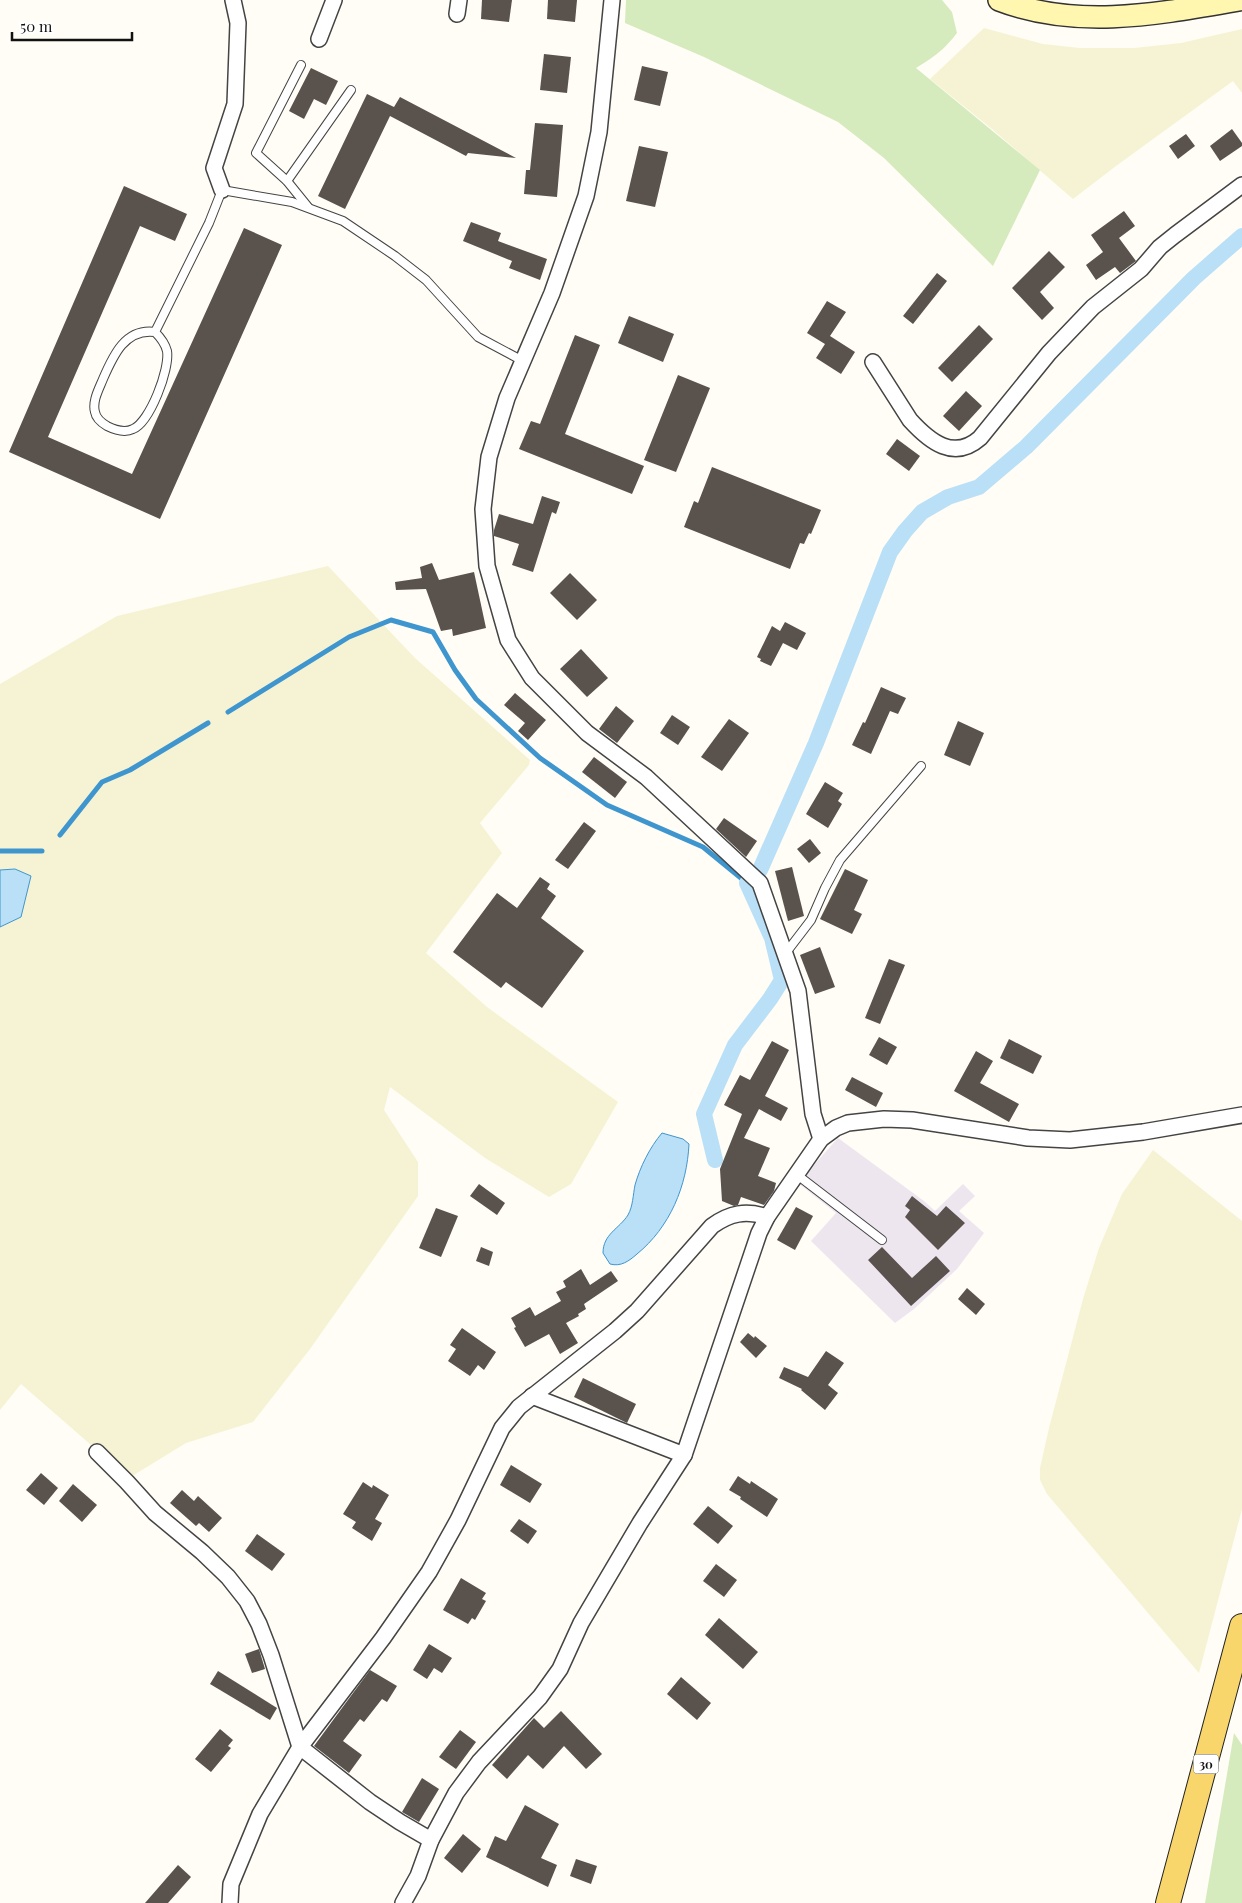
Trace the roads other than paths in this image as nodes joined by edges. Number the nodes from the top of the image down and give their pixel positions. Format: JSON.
{"nodes":[{"id":1,"x":233,"y":0,"type":"edge"},
{"id":2,"x":334,"y":0,"type":"edge"},
{"id":3,"x":612,"y":0,"type":"edge"},
{"id":4,"x":998,"y":0,"type":"edge"},
{"id":5,"x":1239,"y":0,"type":"edge"},
{"id":6,"x":319,"y":40,"type":"dead end"},
{"id":7,"x":301,"y":65,"type":"dead end"},
{"id":8,"x":351,"y":90,"type":"dead end"},
{"id":9,"x":287,"y":181,"type":"junction"},
{"id":10,"x":1242,"y":185,"type":"edge"},
{"id":11,"x":222,"y":190,"type":"junction"},
{"id":12,"x":309,"y":208,"type":"junction"},
{"id":13,"x":155,"y":332,"type":"junction"},
{"id":14,"x":523,"y":361,"type":"junction"},
{"id":15,"x":873,"y":362,"type":"dead end"},
{"id":16,"x":921,"y":766,"type":"dead end"},
{"id":17,"x":785,"y":954,"type":"junction"},
{"id":18,"x":1242,"y":1115,"type":"edge"},
{"id":19,"x":821,"y":1139,"type":"junction"},
{"id":20,"x":796,"y":1174,"type":"junction"},
{"id":21,"x":767,"y":1217,"type":"junction"},
{"id":22,"x":882,"y":1240,"type":"dead end"},
{"id":23,"x":532,"y":1396,"type":"junction"},
{"id":24,"x":97,"y":1452,"type":"dead end"},
{"id":25,"x":684,"y":1455,"type":"junction"},
{"id":26,"x":1242,"y":1626,"type":"edge"},
{"id":27,"x":300,"y":1746,"type":"junction"},
{"id":28,"x":431,"y":1840,"type":"junction"},
{"id":29,"x":230,"y":1903,"type":"edge"},
{"id":30,"x":403,"y":1903,"type":"edge"},
{"id":31,"x":1168,"y":1903,"type":"edge"}],
"edges":[{"from":1,"to":11,"type":"street"},
{"from":2,"to":6,"type":"street"},
{"from":3,"to":14,"type":"street"},
{"from":4,"to":5,"type":"main road"},
{"from":7,"to":9,"type":"lane"},
{"from":8,"to":9,"type":"lane"},
{"from":9,"to":12,"type":"lane"},
{"from":10,"to":15,"type":"street"},
{"from":11,"to":12,"type":"lane"},
{"from":11,"to":13,"type":"lane"},
{"from":12,"to":14,"type":"lane"},
{"from":13,"to":13,"type":"lane"},
{"from":14,"to":17,"type":"street"},
{"from":16,"to":17,"type":"lane"},
{"from":17,"to":19,"type":"street"},
{"from":18,"to":19,"type":"street"},
{"from":19,"to":20,"type":"street"},
{"from":20,"to":21,"type":"street"},
{"from":20,"to":22,"type":"lane"},
{"from":21,"to":23,"type":"street"},
{"from":21,"to":25,"type":"street"},
{"from":23,"to":25,"type":"street"},
{"from":23,"to":27,"type":"street"},
{"from":24,"to":27,"type":"street"},
{"from":25,"to":28,"type":"street"},
{"from":26,"to":31,"type":"main road","number":"30"},
{"from":27,"to":28,"type":"street"},
{"from":27,"to":29,"type":"street"},
{"from":28,"to":30,"type":"street"}]}
